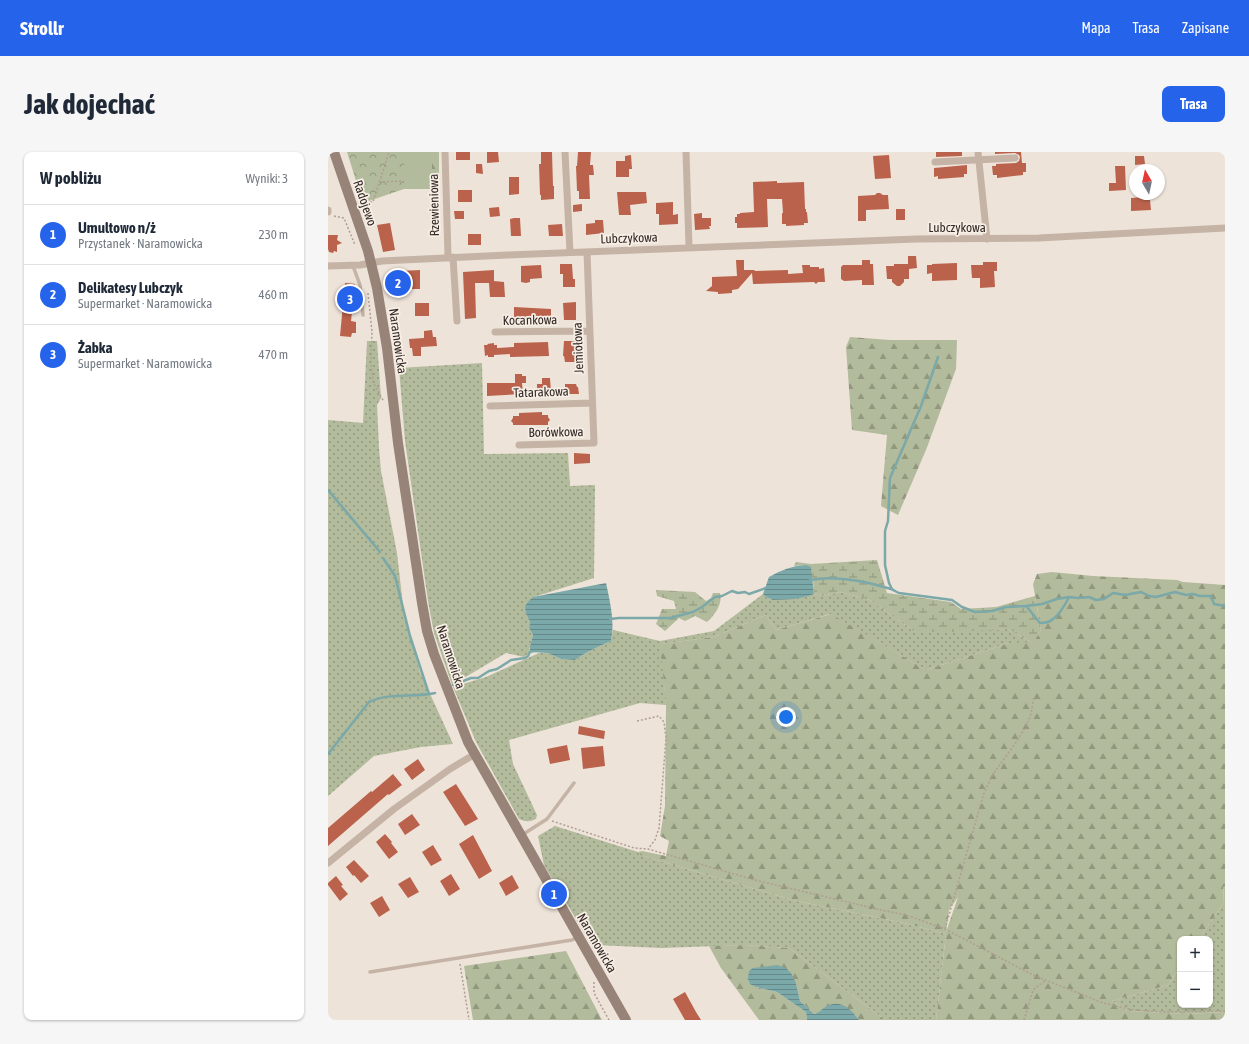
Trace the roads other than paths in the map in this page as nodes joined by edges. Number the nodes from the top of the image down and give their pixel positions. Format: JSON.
{"nodes":[{"id":1,"x":334,"y":152,"type":"edge"},
{"id":2,"x":445,"y":152,"type":"edge"},
{"id":3,"x":565,"y":152,"type":"edge"},
{"id":4,"x":686,"y":152,"type":"edge"},
{"id":5,"x":978,"y":152,"type":"edge"},
{"id":6,"x":1015,"y":158,"type":"dead end"},
{"id":7,"x":979,"y":160,"type":"junction"},
{"id":8,"x":935,"y":162,"type":"dead end"},
{"id":9,"x":1225,"y":228,"type":"edge"},
{"id":10,"x":987,"y":239,"type":"junction"},
{"id":11,"x":689,"y":247,"type":"junction"},
{"id":12,"x":570,"y":252,"type":"junction"},
{"id":13,"x":587,"y":252,"type":"junction"},
{"id":14,"x":450,"y":257,"type":"junction"},
{"id":15,"x":371,"y":262,"type":"junction"},
{"id":16,"x":328,"y":266,"type":"edge"},
{"id":17,"x":353,"y":266,"type":"junction"},
{"id":18,"x":363,"y":315,"type":"dead end"},
{"id":19,"x":457,"y":321,"type":"dead end"},
{"id":20,"x":590,"y":331,"type":"junction"},
{"id":21,"x":495,"y":332,"type":"dead end"},
{"id":22,"x":592,"y":403,"type":"junction"},
{"id":23,"x":490,"y":406,"type":"dead end"},
{"id":24,"x":594,"y":443,"type":"joint"},
{"id":25,"x":519,"y":445,"type":"dead end"},
{"id":26,"x":475,"y":754,"type":"junction"},
{"id":27,"x":574,"y":782,"type":"dead end"},
{"id":28,"x":521,"y":836,"type":"junction"},
{"id":29,"x":328,"y":863,"type":"edge"},
{"id":30,"x":578,"y":937,"type":"junction"},
{"id":31,"x":370,"y":972,"type":"dead end"},
{"id":32,"x":626,"y":1020,"type":"edge"}],
"edges":[{"from":1,"to":15,"type":"street","name":"Radojewo"},
{"from":2,"to":14,"type":"street","name":"Rzewieniowa"},
{"from":3,"to":12,"type":"street"},
{"from":4,"to":11,"type":"street"},
{"from":5,"to":7,"type":"street"},
{"from":6,"to":7,"type":"street"},
{"from":7,"to":8,"type":"street"},
{"from":7,"to":10,"type":"street"},
{"from":9,"to":10,"type":"street","name":"Lubczykowa"},
{"from":10,"to":11,"type":"street","name":"Lubczykowa"},
{"from":11,"to":13,"type":"street","name":"Lubczykowa"},
{"from":12,"to":13,"type":"street","name":"Lubczykowa"},
{"from":12,"to":14,"type":"street","name":"Lubczykowa"},
{"from":13,"to":20,"type":"street","name":"Jemiołowa"},
{"from":14,"to":15,"type":"street","name":"Lubczykowa"},
{"from":14,"to":19,"type":"street"},
{"from":15,"to":17,"type":"street","name":"Lubczykowa"},
{"from":15,"to":26,"type":"street","name":"Naramowicka"},
{"from":16,"to":17,"type":"street","name":"Lubczykowa"},
{"from":17,"to":18,"type":"lane"},
{"from":20,"to":21,"type":"street","name":"Kocankowa"},
{"from":20,"to":22,"type":"street","name":"Jemiołowa"},
{"from":22,"to":23,"type":"street","name":"Tatarakowa"},
{"from":22,"to":24,"type":"street","name":"Jemiołowa"},
{"from":24,"to":25,"type":"street","name":"Borówkowa"},
{"from":26,"to":28,"type":"street","name":"Naramowicka"},
{"from":26,"to":29,"type":"street"},
{"from":27,"to":28,"type":"lane"},
{"from":28,"to":30,"type":"street","name":"Naramowicka"},
{"from":30,"to":31,"type":"lane"},
{"from":30,"to":32,"type":"street","name":"Naramowicka"}]}
